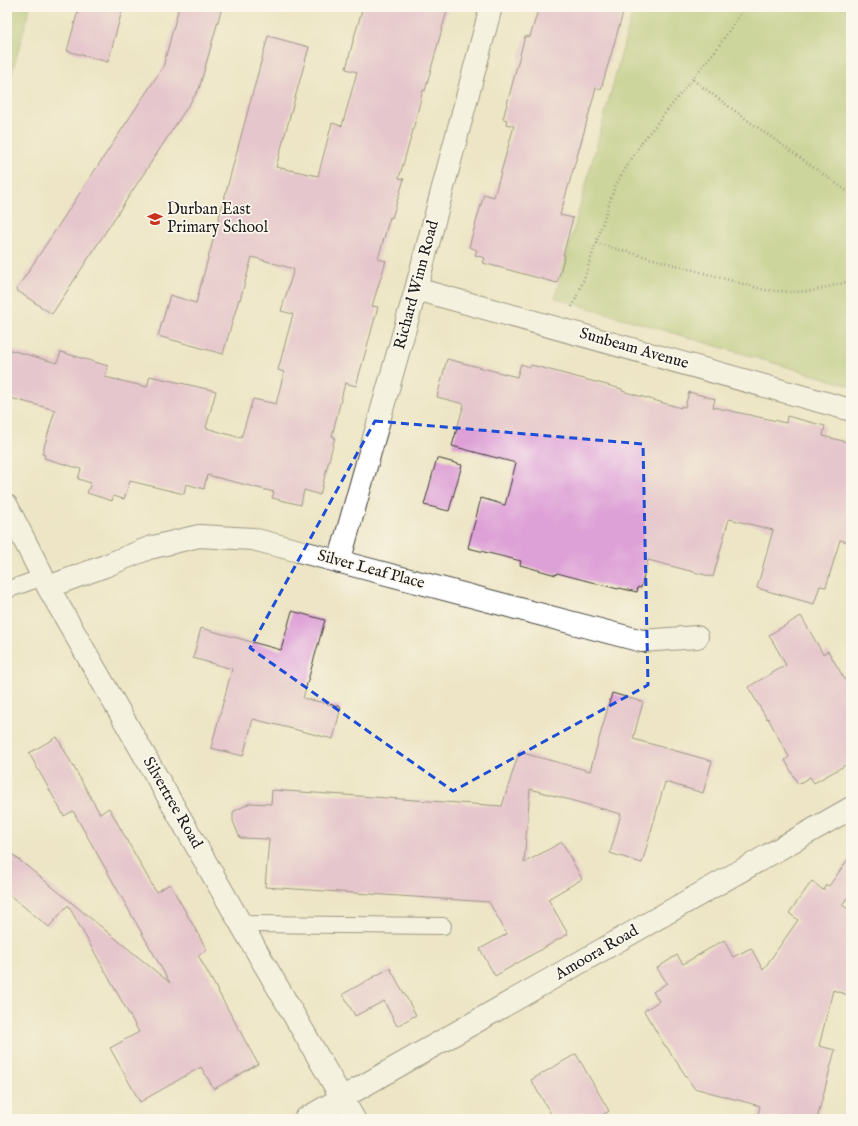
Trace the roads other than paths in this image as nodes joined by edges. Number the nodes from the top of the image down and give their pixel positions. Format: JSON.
{"nodes":[{"id":1,"x":491,"y":7,"type":"edge"},
{"id":2,"x":416,"y":289,"type":"junction"},
{"id":3,"x":851,"y":410,"type":"edge"},
{"id":4,"x":7,"y":506,"type":"edge"},
{"id":5,"x":339,"y":562,"type":"junction"},
{"id":6,"x":46,"y":582,"type":"junction"},
{"id":7,"x":7,"y":590,"type":"edge"},
{"id":8,"x":697,"y":637,"type":"dead end"},
{"id":9,"x":851,"y":808,"type":"edge"},
{"id":10,"x":241,"y":924,"type":"junction"},
{"id":11,"x":443,"y":926,"type":"dead end"},
{"id":12,"x":343,"y":1098,"type":"junction"},
{"id":13,"x":305,"y":1119,"type":"edge"},
{"id":14,"x":354,"y":1119,"type":"edge"}],
"edges":[{"from":1,"to":2,"type":"street","name":"Richard Winn Road"},
{"from":2,"to":3,"type":"street","name":"Sunbeam Avenue"},
{"from":2,"to":5,"type":"street","name":"Richard Winn Road"},
{"from":4,"to":6,"type":"street","name":"Silvertree Road"},
{"from":5,"to":6,"type":"street","name":"Silver Leaf Place"},
{"from":5,"to":8,"type":"street","name":"Silver Leaf Place"},
{"from":6,"to":7,"type":"lane"},
{"from":6,"to":10,"type":"street","name":"Silvertree Road"},
{"from":9,"to":12,"type":"street","name":"Amoora Road"},
{"from":10,"to":11,"type":"lane"},
{"from":10,"to":12,"type":"street","name":"Silvertree Road"},
{"from":12,"to":13,"type":"street","name":"Amoora Road"},
{"from":12,"to":14,"type":"street","name":"Silvertree Road"}]}
